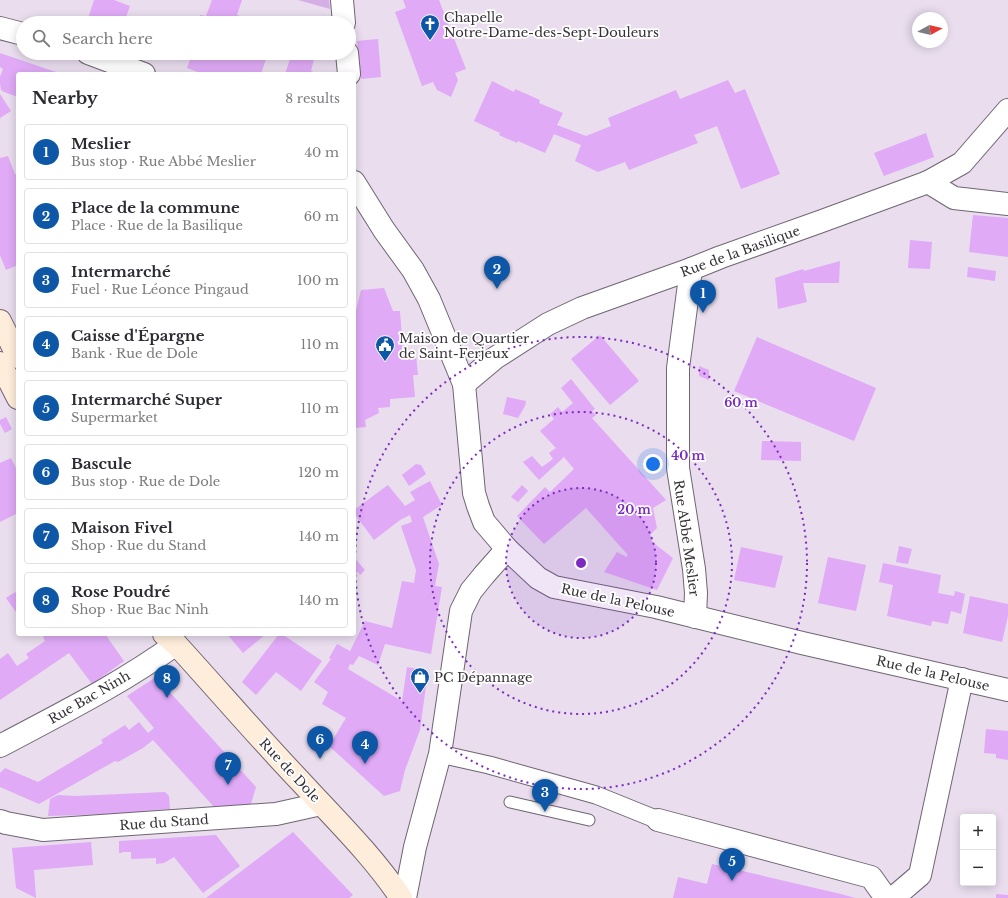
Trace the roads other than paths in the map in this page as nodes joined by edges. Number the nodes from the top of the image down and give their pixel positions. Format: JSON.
{"nodes":[{"id":1,"x":342,"y":0,"type":"edge"},
{"id":2,"x":343,"y":16,"type":"edge"},
{"id":3,"x":0,"y":28,"type":"edge"},
{"id":4,"x":16,"y":32,"type":"edge"},
{"id":5,"x":107,"y":60,"type":"edge"},
{"id":6,"x":348,"y":60,"type":"edge"},
{"id":7,"x":139,"y":72,"type":"edge"},
{"id":8,"x":349,"y":72,"type":"edge"},
{"id":9,"x":1008,"y":110,"type":"edge"},
{"id":10,"x":928,"y":182,"type":"junction"},
{"id":11,"x":356,"y":185,"type":"edge"},
{"id":12,"x":1008,"y":204,"type":"edge"},
{"id":13,"x":691,"y":269,"type":"junction"},
{"id":14,"x":0,"y":321,"type":"edge"},
{"id":15,"x":16,"y":353,"type":"edge"},
{"id":16,"x":0,"y":363,"type":"edge"},
{"id":17,"x":464,"y":384,"type":"junction"},
{"id":18,"x":16,"y":394,"type":"edge"},
{"id":19,"x":507,"y":549,"type":"junction"},
{"id":20,"x":695,"y":617,"type":"junction"},
{"id":21,"x":170,"y":637,"type":"edge"},
{"id":22,"x":962,"y":679,"type":"junction"},
{"id":23,"x":1008,"y":690,"type":"edge"},
{"id":24,"x":0,"y":746,"type":"edge"},
{"id":25,"x":440,"y":754,"type":"junction"},
{"id":26,"x":510,"y":802,"type":"dead end"},
{"id":27,"x":321,"y":804,"type":"junction"},
{"id":28,"x":589,"y":820,"type":"dead end"},
{"id":29,"x":658,"y":820,"type":"joint"},
{"id":30,"x":3,"y":822,"type":"edge"},
{"id":31,"x":401,"y":898,"type":"edge"},
{"id":32,"x":405,"y":898,"type":"edge"},
{"id":33,"x":886,"y":898,"type":"edge"},
{"id":34,"x":893,"y":898,"type":"edge"}],
"edges":[{"from":1,"to":2,"type":"street"},
{"from":3,"to":4,"type":"street"},
{"from":5,"to":7,"type":"street"},
{"from":6,"to":8,"type":"street"},
{"from":9,"to":10,"type":"street","name":"Rue de la Basilique"},
{"from":10,"to":12,"type":"street"},
{"from":10,"to":13,"type":"street","name":"Rue de la Basilique"},
{"from":11,"to":17,"type":"street","name":"Rue de la Pelouse"},
{"from":13,"to":17,"type":"street","name":"Rue de la Basilique"},
{"from":13,"to":20,"type":"street","name":"Rue Abbé Meslier"},
{"from":14,"to":15,"type":"main road"},
{"from":16,"to":18,"type":"main road"},
{"from":17,"to":19,"type":"street","name":"Rue de la Pelouse"},
{"from":19,"to":20,"type":"street","name":"Rue de la Pelouse"},
{"from":19,"to":25,"type":"street"},
{"from":20,"to":22,"type":"street","name":"Rue de la Pelouse"},
{"from":21,"to":24,"type":"street","name":"Rue Bac Ninh"},
{"from":21,"to":27,"type":"main road","name":"Rue de Dole"},
{"from":22,"to":23,"type":"street","name":"Rue de la Pelouse"},
{"from":22,"to":34,"type":"street"},
{"from":25,"to":29,"type":"street"},
{"from":25,"to":32,"type":"street"},
{"from":26,"to":28,"type":"lane"},
{"from":27,"to":30,"type":"street","name":"Rue du Stand"},
{"from":27,"to":31,"type":"main road","name":"Rue de Dole"},
{"from":29,"to":33,"type":"street"}]}
